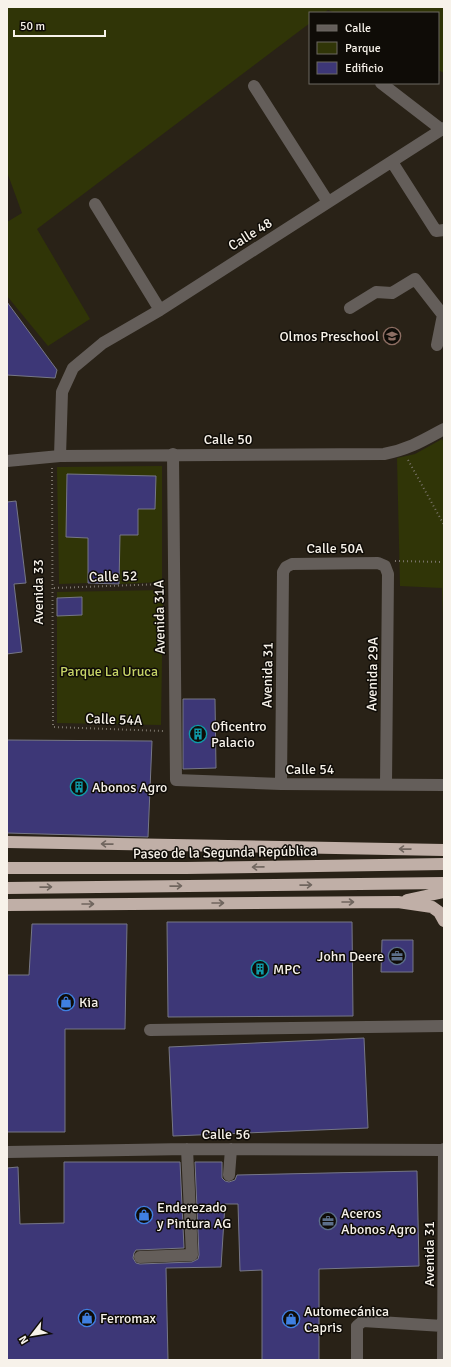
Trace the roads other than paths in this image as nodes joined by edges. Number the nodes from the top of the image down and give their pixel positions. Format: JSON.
{"nodes":[{"id":1,"x":382,"y":84,"type":"edge"},
{"id":2,"x":254,"y":86,"type":"dead end"},
{"id":3,"x":443,"y":129,"type":"edge"},
{"id":4,"x":392,"y":162,"type":"junction"},
{"id":5,"x":328,"y":202,"type":"junction"},
{"id":6,"x":95,"y":204,"type":"dead end"},
{"id":7,"x":444,"y":230,"type":"edge"},
{"id":8,"x":350,"y":308,"type":"dead end"},
{"id":9,"x":160,"y":310,"type":"junction"},
{"id":10,"x":443,"y":315,"type":"edge"},
{"id":11,"x":437,"y":346,"type":"dead end"},
{"id":12,"x":444,"y":429,"type":"edge"},
{"id":13,"x":172,"y":454,"type":"junction"},
{"id":14,"x":56,"y":456,"type":"junction"},
{"id":15,"x":7,"y":461,"type":"edge"},
{"id":16,"x":385,"y":566,"type":"joint"},
{"id":17,"x":286,"y":567,"type":"joint"},
{"id":18,"x":176,"y":780,"type":"joint"},
{"id":19,"x":281,"y":784,"type":"junction"},
{"id":20,"x":386,"y":784,"type":"junction"},
{"id":21,"x":444,"y":785,"type":"edge"},
{"id":22,"x":7,"y":842,"type":"edge"},
{"id":23,"x":444,"y":850,"type":"edge"},
{"id":24,"x":444,"y":864,"type":"edge"},
{"id":25,"x":7,"y":868,"type":"edge"},
{"id":26,"x":444,"y":883,"type":"edge"},
{"id":27,"x":7,"y":888,"type":"edge"},
{"id":28,"x":444,"y":892,"type":"edge"},
{"id":29,"x":398,"y":902,"type":"junction"},
{"id":30,"x":7,"y":905,"type":"edge"},
{"id":31,"x":444,"y":921,"type":"edge"},
{"id":32,"x":444,"y":1026,"type":"edge"},
{"id":33,"x":150,"y":1030,"type":"dead end"},
{"id":34,"x":187,"y":1149,"type":"junction"},
{"id":35,"x":231,"y":1149,"type":"junction"},
{"id":36,"x":444,"y":1149,"type":"edge"},
{"id":37,"x":7,"y":1152,"type":"edge"},
{"id":38,"x":230,"y":1175,"type":"dead end"},
{"id":39,"x":140,"y":1257,"type":"dead end"},
{"id":40,"x":443,"y":1326,"type":"edge"},
{"id":41,"x":357,"y":1360,"type":"edge"},
{"id":42,"x":443,"y":1360,"type":"edge"}],
"edges":[{"from":1,"to":3,"type":"street"},
{"from":2,"to":5,"type":"street"},
{"from":3,"to":4,"type":"street","name":"Calle 48"},
{"from":4,"to":5,"type":"street","name":"Calle 48"},
{"from":4,"to":7,"type":"street"},
{"from":5,"to":9,"type":"street","name":"Calle 48"},
{"from":6,"to":9,"type":"street"},
{"from":8,"to":10,"type":"street"},
{"from":9,"to":14,"type":"street","name":"Calle 48"},
{"from":10,"to":11,"type":"street"},
{"from":12,"to":13,"type":"street","name":"Calle 50"},
{"from":13,"to":14,"type":"street","name":"Calle 50"},
{"from":13,"to":18,"type":"street","name":"Avenida 31A"},
{"from":14,"to":15,"type":"street","name":"Calle 50"},
{"from":16,"to":17,"type":"street","name":"Calle 50A"},
{"from":16,"to":20,"type":"street","name":"Avenida 29A"},
{"from":17,"to":19,"type":"street","name":"Avenida 31"},
{"from":18,"to":19,"type":"street","name":"Calle 54"},
{"from":19,"to":20,"type":"street","name":"Calle 54"},
{"from":20,"to":21,"type":"street","name":"Calle 54"},
{"from":23,"to":22,"type":"highway","one_way":true},
{"from":24,"to":25,"type":"highway","name":"Paseo de la Segunda República","one_way":true},
{"from":27,"to":26,"type":"highway","one_way":true},
{"from":28,"to":29,"type":"highway"},
{"from":30,"to":29,"type":"highway","one_way":true},
{"from":29,"to":31,"type":"highway"},
{"from":32,"to":33,"type":"street"},
{"from":34,"to":35,"type":"street","name":"Calle 56"},
{"from":34,"to":37,"type":"street","name":"Calle 56"},
{"from":34,"to":39,"type":"street"},
{"from":35,"to":36,"type":"street","name":"Calle 56"},
{"from":35,"to":38,"type":"street"},
{"from":36,"to":40,"type":"street","name":"Avenida 31"},
{"from":40,"to":41,"type":"street"},
{"from":40,"to":42,"type":"street","name":"Avenida 31"}]}
